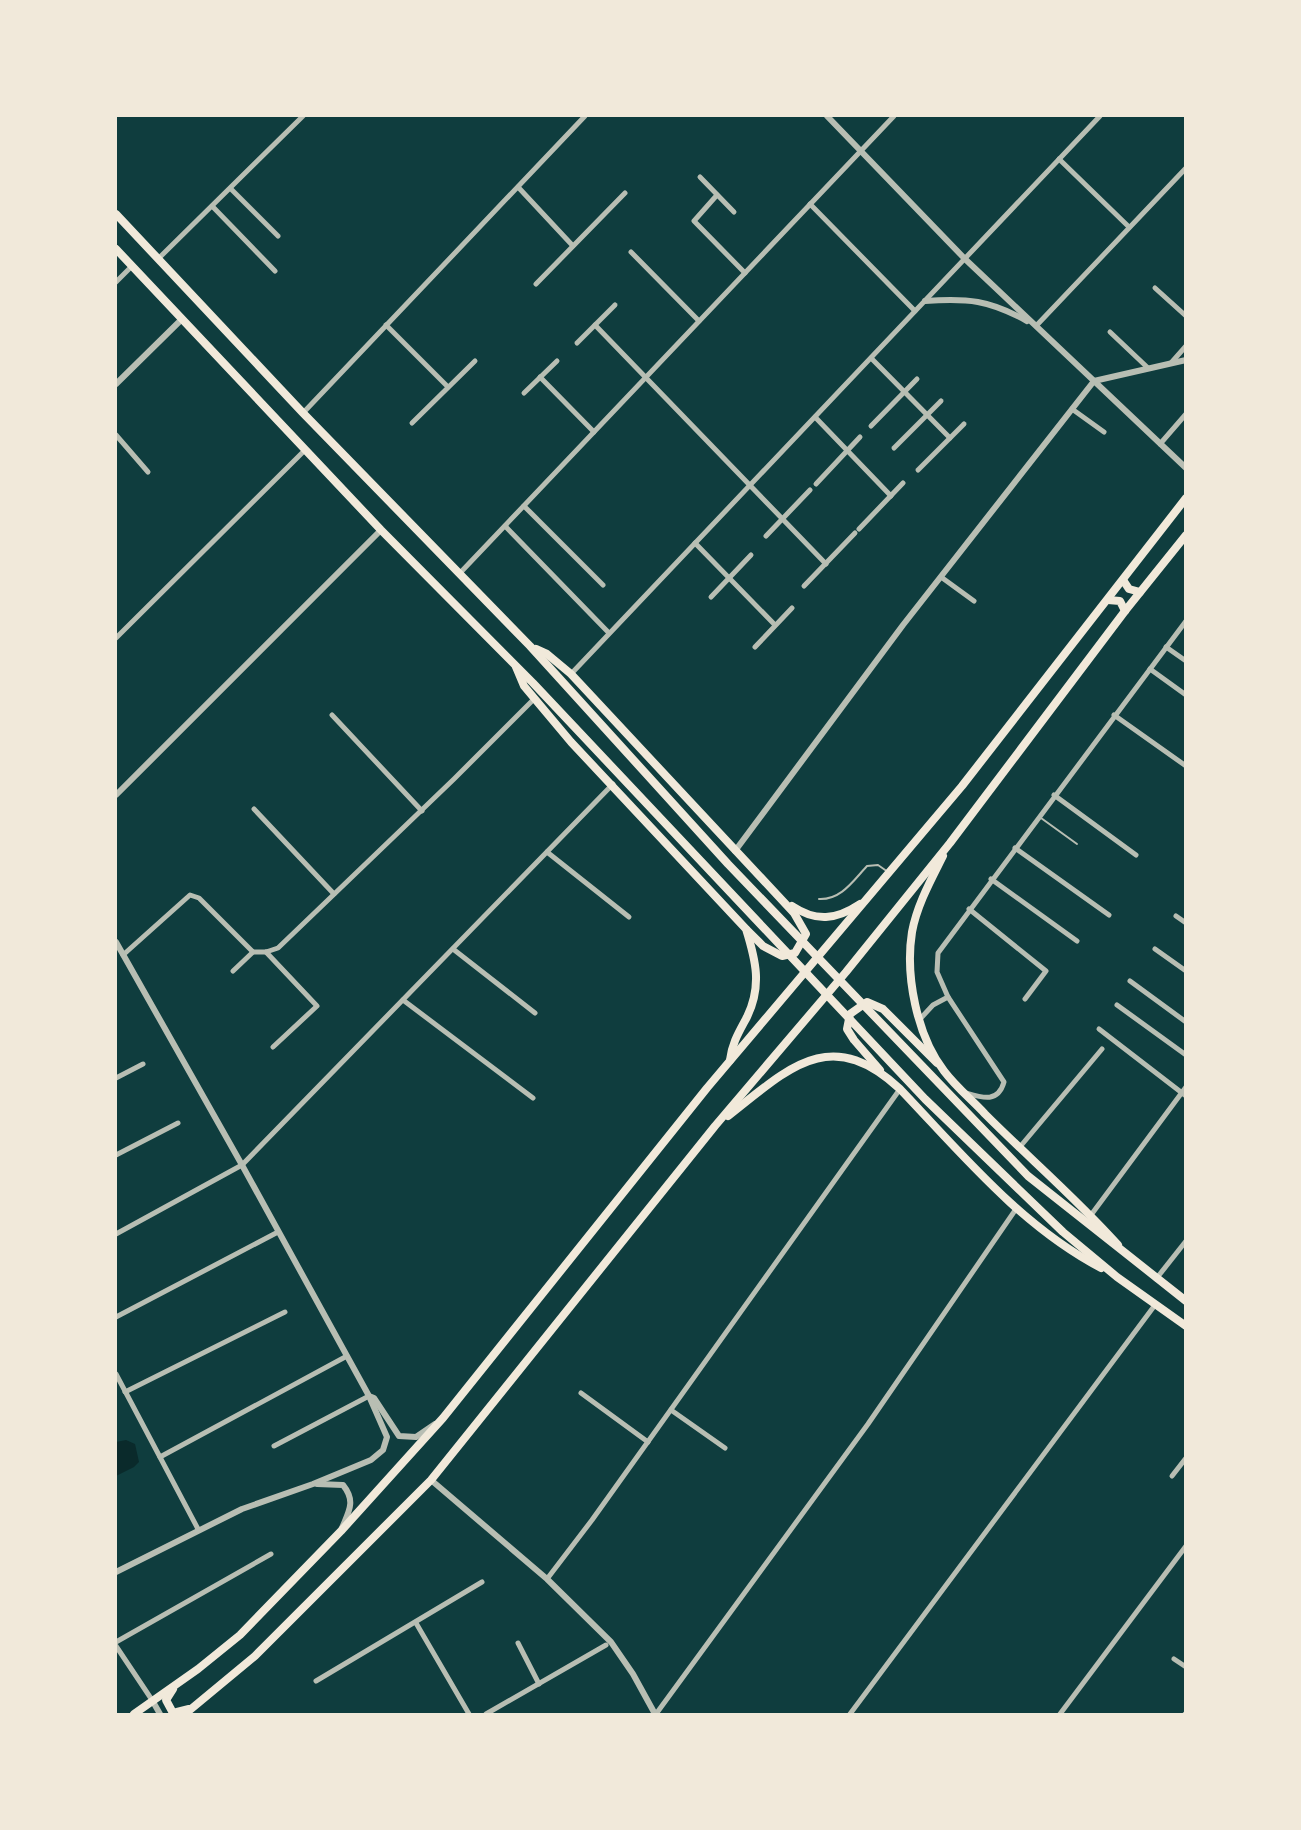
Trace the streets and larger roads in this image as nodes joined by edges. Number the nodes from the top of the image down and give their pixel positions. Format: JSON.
{"nodes":[{"id":1,"x":303,"y":116,"type":"edge"},
{"id":2,"x":585,"y":116,"type":"edge"},
{"id":3,"x":827,"y":116,"type":"edge"},
{"id":4,"x":894,"y":116,"type":"edge"},
{"id":5,"x":1100,"y":116,"type":"edge"},
{"id":6,"x":860,"y":150,"type":"junction"},
{"id":7,"x":1059,"y":159,"type":"junction"},
{"id":8,"x":1185,"y":168,"type":"edge"},
{"id":9,"x":700,"y":177,"type":"dead end"},
{"id":10,"x":518,"y":187,"type":"junction"},
{"id":11,"x":231,"y":189,"type":"junction"},
{"id":12,"x":625,"y":193,"type":"dead end"},
{"id":13,"x":717,"y":195,"type":"junction"},
{"id":14,"x":810,"y":204,"type":"junction"},
{"id":15,"x":213,"y":207,"type":"junction"},
{"id":16,"x":734,"y":212,"type":"dead end"},
{"id":17,"x":116,"y":214,"type":"edge"},
{"id":18,"x":1129,"y":227,"type":"junction"},
{"id":19,"x":278,"y":236,"type":"dead end"},
{"id":20,"x":573,"y":246,"type":"junction"},
{"id":21,"x":116,"y":249,"type":"edge"},
{"id":22,"x":631,"y":252,"type":"dead end"},
{"id":23,"x":965,"y":258,"type":"junction"},
{"id":24,"x":158,"y":259,"type":"junction"},
{"id":25,"x":132,"y":266,"type":"junction"},
{"id":26,"x":275,"y":271,"type":"dead end"},
{"id":27,"x":745,"y":273,"type":"junction"},
{"id":28,"x":116,"y":282,"type":"edge"},
{"id":29,"x":536,"y":284,"type":"dead end"},
{"id":30,"x":1155,"y":288,"type":"dead end"},
{"id":31,"x":925,"y":301,"type":"junction"},
{"id":32,"x":615,"y":305,"type":"dead end"},
{"id":33,"x":915,"y":311,"type":"junction"},
{"id":34,"x":1185,"y":316,"type":"edge"},
{"id":35,"x":182,"y":319,"type":"junction"},
{"id":36,"x":699,"y":321,"type":"junction"},
{"id":37,"x":386,"y":325,"type":"junction"},
{"id":38,"x":594,"y":325,"type":"junction"},
{"id":39,"x":1036,"y":326,"type":"junction"},
{"id":40,"x":1110,"y":332,"type":"dead end"},
{"id":41,"x":577,"y":343,"type":"dead end"},
{"id":42,"x":1185,"y":346,"type":"edge"},
{"id":43,"x":870,"y":358,"type":"junction"},
{"id":44,"x":1185,"y":360,"type":"edge"},
{"id":45,"x":475,"y":361,"type":"dead end"},
{"id":46,"x":557,"y":361,"type":"dead end"},
{"id":47,"x":1171,"y":363,"type":"junction"},
{"id":48,"x":1148,"y":368,"type":"junction"},
{"id":49,"x":540,"y":377,"type":"junction"},
{"id":50,"x":645,"y":378,"type":"junction"},
{"id":51,"x":917,"y":379,"type":"dead end"},
{"id":52,"x":1094,"y":381,"type":"junction"},
{"id":53,"x":116,"y":384,"type":"edge"},
{"id":54,"x":448,"y":387,"type":"junction"},
{"id":55,"x":904,"y":392,"type":"junction"},
{"id":56,"x":524,"y":393,"type":"dead end"},
{"id":57,"x":940,"y":401,"type":"dead end"},
{"id":58,"x":1072,"y":409,"type":"junction"},
{"id":59,"x":303,"y":413,"type":"junction"},
{"id":60,"x":1185,"y":414,"type":"edge"},
{"id":61,"x":927,"y":415,"type":"junction"},
{"id":62,"x":814,"y":417,"type":"junction"},
{"id":63,"x":412,"y":423,"type":"dead end"},
{"id":64,"x":964,"y":424,"type":"dead end"},
{"id":65,"x":871,"y":426,"type":"dead end"},
{"id":66,"x":594,"y":432,"type":"junction"},
{"id":67,"x":1104,"y":432,"type":"dead end"},
{"id":68,"x":116,"y":435,"type":"edge"},
{"id":69,"x":860,"y":437,"type":"dead end"},
{"id":70,"x":950,"y":438,"type":"junction"},
{"id":71,"x":1160,"y":444,"type":"junction"},
{"id":72,"x":894,"y":448,"type":"dead end"},
{"id":73,"x":304,"y":451,"type":"junction"},
{"id":74,"x":847,"y":451,"type":"junction"},
{"id":75,"x":1185,"y":468,"type":"edge"},
{"id":76,"x":918,"y":470,"type":"dead end"},
{"id":77,"x":148,"y":472,"type":"dead end"},
{"id":78,"x":903,"y":483,"type":"dead end"},
{"id":79,"x":751,"y":484,"type":"junction"},
{"id":80,"x":816,"y":484,"type":"dead end"},
{"id":81,"x":810,"y":490,"type":"dead end"},
{"id":82,"x":891,"y":496,"type":"junction"},
{"id":83,"x":1185,"y":498,"type":"edge"},
{"id":84,"x":524,"y":506,"type":"junction"},
{"id":85,"x":784,"y":518,"type":"junction"},
{"id":86,"x":505,"y":526,"type":"junction"},
{"id":87,"x":381,"y":530,"type":"junction"},
{"id":88,"x":1185,"y":535,"type":"edge"},
{"id":89,"x":766,"y":536,"type":"dead end"},
{"id":90,"x":695,"y":543,"type":"junction"},
{"id":91,"x":751,"y":555,"type":"dead end"},
{"id":92,"x":826,"y":564,"type":"junction"},
{"id":93,"x":460,"y":573,"type":"junction"},
{"id":94,"x":941,"y":577,"type":"junction"},
{"id":95,"x":729,"y":578,"type":"junction"},
{"id":96,"x":1123,"y":580,"type":"junction"},
{"id":97,"x":603,"y":585,"type":"dead end"},
{"id":98,"x":804,"y":586,"type":"dead end"},
{"id":99,"x":1140,"y":592,"type":"junction"},
{"id":100,"x":711,"y":597,"type":"dead end"},
{"id":101,"x":1108,"y":600,"type":"junction"},
{"id":102,"x":974,"y":601,"type":"dead end"},
{"id":103,"x":792,"y":608,"type":"dead end"},
{"id":104,"x":1125,"y":611,"type":"junction"},
{"id":105,"x":1185,"y":624,"type":"edge"},
{"id":106,"x":775,"y":625,"type":"junction"},
{"id":107,"x":609,"y":633,"type":"junction"},
{"id":108,"x":116,"y":638,"type":"edge"},
{"id":109,"x":530,"y":646,"type":"junction"},
{"id":110,"x":755,"y":646,"type":"dead end"},
{"id":111,"x":1166,"y":647,"type":"junction"},
{"id":112,"x":1185,"y":661,"type":"edge"},
{"id":113,"x":514,"y":663,"type":"junction"},
{"id":114,"x":1149,"y":669,"type":"junction"},
{"id":115,"x":571,"y":674,"type":"junction"},
{"id":116,"x":1185,"y":695,"type":"edge"},
{"id":117,"x":534,"y":699,"type":"junction"},
{"id":118,"x":332,"y":715,"type":"dead end"},
{"id":119,"x":1114,"y":715,"type":"junction"},
{"id":120,"x":1185,"y":766,"type":"edge"},
{"id":121,"x":613,"y":784,"type":"junction"},
{"id":122,"x":116,"y":795,"type":"edge"},
{"id":123,"x":1054,"y":795,"type":"junction"},
{"id":124,"x":254,"y":809,"type":"dead end"},
{"id":125,"x":422,"y":810,"type":"junction"},
{"id":126,"x":950,"y":843,"type":"junction"},
{"id":127,"x":1015,"y":848,"type":"junction"},
{"id":128,"x":735,"y":850,"type":"junction"},
{"id":129,"x":547,"y":852,"type":"junction"},
{"id":130,"x":1137,"y":855,"type":"dead end"},
{"id":131,"x":991,"y":879,"type":"junction"},
{"id":132,"x":334,"y":894,"type":"junction"},
{"id":133,"x":779,"y":897,"type":"junction"},
{"id":134,"x":869,"y":899,"type":"junction"},
{"id":135,"x":969,"y":909,"type":"junction"},
{"id":136,"x":1109,"y":915,"type":"dead end"},
{"id":137,"x":1176,"y":916,"type":"dead end"},
{"id":138,"x":629,"y":917,"type":"dead end"},
{"id":139,"x":1185,"y":923,"type":"edge"},
{"id":140,"x":746,"y":929,"type":"junction"},
{"id":141,"x":1077,"y":941,"type":"dead end"},
{"id":142,"x":116,"y":942,"type":"edge"},
{"id":143,"x":453,"y":949,"type":"junction"},
{"id":144,"x":1155,"y":949,"type":"dead end"},
{"id":145,"x":253,"y":952,"type":"junction"},
{"id":146,"x":266,"y":952,"type":"junction"},
{"id":147,"x":123,"y":955,"type":"junction"},
{"id":148,"x":232,"y":971,"type":"dead end"},
{"id":149,"x":1185,"y":971,"type":"edge"},
{"id":150,"x":1130,"y":981,"type":"dead end"},
{"id":151,"x":948,"y":997,"type":"junction"},
{"id":152,"x":1026,"y":999,"type":"dead end"},
{"id":153,"x":403,"y":1000,"type":"junction"},
{"id":154,"x":1117,"y":1005,"type":"dead end"},
{"id":155,"x":535,"y":1013,"type":"dead end"},
{"id":156,"x":921,"y":1018,"type":"junction"},
{"id":157,"x":1185,"y":1022,"type":"edge"},
{"id":158,"x":1099,"y":1029,"type":"dead end"},
{"id":159,"x":273,"y":1047,"type":"dead end"},
{"id":160,"x":1102,"y":1049,"type":"dead end"},
{"id":161,"x":1185,"y":1055,"type":"edge"},
{"id":162,"x":730,"y":1061,"type":"junction"},
{"id":163,"x":143,"y":1064,"type":"dead end"},
{"id":164,"x":944,"y":1071,"type":"junction"},
{"id":165,"x":885,"y":1075,"type":"junction"},
{"id":166,"x":116,"y":1078,"type":"edge"},
{"id":167,"x":1185,"y":1087,"type":"edge"},
{"id":168,"x":900,"y":1089,"type":"junction"},
{"id":169,"x":965,"y":1093,"type":"junction"},
{"id":170,"x":1183,"y":1094,"type":"edge"},
{"id":171,"x":533,"y":1098,"type":"dead end"},
{"id":172,"x":178,"y":1123,"type":"dead end"},
{"id":173,"x":715,"y":1126,"type":"junction"},
{"id":174,"x":1019,"y":1148,"type":"junction"},
{"id":175,"x":116,"y":1155,"type":"edge"},
{"id":176,"x":242,"y":1165,"type":"junction"},
{"id":177,"x":1016,"y":1209,"type":"junction"},
{"id":178,"x":1091,"y":1215,"type":"junction"},
{"id":179,"x":278,"y":1232,"type":"junction"},
{"id":180,"x":116,"y":1234,"type":"edge"},
{"id":181,"x":1185,"y":1241,"type":"edge"},
{"id":182,"x":1132,"y":1259,"type":"junction"},
{"id":183,"x":1117,"y":1276,"type":"junction"},
{"id":184,"x":1156,"y":1279,"type":"junction"},
{"id":185,"x":1185,"y":1301,"type":"edge"},
{"id":186,"x":1155,"y":1305,"type":"junction"},
{"id":187,"x":285,"y":1312,"type":"dead end"},
{"id":188,"x":116,"y":1317,"type":"edge"},
{"id":189,"x":1185,"y":1326,"type":"edge"},
{"id":190,"x":347,"y":1356,"type":"junction"},
{"id":191,"x":116,"y":1374,"type":"edge"},
{"id":192,"x":125,"y":1392,"type":"junction"},
{"id":193,"x":581,"y":1393,"type":"dead end"},
{"id":194,"x":369,"y":1396,"type":"junction"},
{"id":195,"x":671,"y":1410,"type":"junction"},
{"id":196,"x":443,"y":1418,"type":"junction"},
{"id":197,"x":648,"y":1442,"type":"junction"},
{"id":198,"x":274,"y":1446,"type":"dead end"},
{"id":199,"x":724,"y":1448,"type":"dead end"},
{"id":200,"x":160,"y":1457,"type":"junction"},
{"id":201,"x":1185,"y":1458,"type":"edge"},
{"id":202,"x":1172,"y":1476,"type":"dead end"},
{"id":203,"x":431,"y":1480,"type":"junction"},
{"id":204,"x":314,"y":1484,"type":"junction"},
{"id":205,"x":198,"y":1529,"type":"junction"},
{"id":206,"x":341,"y":1531,"type":"junction"},
{"id":207,"x":1185,"y":1546,"type":"edge"},
{"id":208,"x":271,"y":1554,"type":"dead end"},
{"id":209,"x":116,"y":1572,"type":"edge"},
{"id":210,"x":547,"y":1579,"type":"junction"},
{"id":211,"x":482,"y":1582,"type":"dead end"},
{"id":212,"x":416,"y":1623,"type":"junction"},
{"id":213,"x":518,"y":1643,"type":"dead end"},
{"id":214,"x":116,"y":1644,"type":"edge"},
{"id":215,"x":606,"y":1645,"type":"dead end"},
{"id":216,"x":1174,"y":1659,"type":"dead end"},
{"id":217,"x":1185,"y":1667,"type":"edge"},
{"id":218,"x":316,"y":1681,"type":"dead end"},
{"id":219,"x":539,"y":1684,"type":"junction"},
{"id":220,"x":176,"y":1685,"type":"junction"},
{"id":221,"x":152,"y":1700,"type":"junction"},
{"id":222,"x":196,"y":1706,"type":"junction"},
{"id":223,"x":134,"y":1714,"type":"edge"},
{"id":224,"x":160,"y":1714,"type":"edge"},
{"id":225,"x":185,"y":1714,"type":"edge"},
{"id":226,"x":469,"y":1714,"type":"edge"},
{"id":227,"x":486,"y":1714,"type":"edge"},
{"id":228,"x":655,"y":1714,"type":"edge"},
{"id":229,"x":850,"y":1714,"type":"edge"},
{"id":230,"x":1060,"y":1714,"type":"edge"}],
"edges":[{"from":1,"to":11,"type":"street"},
{"from":2,"to":10,"type":"street"},
{"from":3,"to":6,"type":"street"},
{"from":4,"to":6,"type":"street"},
{"from":5,"to":7,"type":"street"},
{"from":6,"to":14,"type":"street"},
{"from":6,"to":23,"type":"street"},
{"from":7,"to":18,"type":"street"},
{"from":7,"to":23,"type":"street"},
{"from":8,"to":18,"type":"street"},
{"from":9,"to":13,"type":"street"},
{"from":10,"to":20,"type":"street"},
{"from":10,"to":37,"type":"street"},
{"from":11,"to":15,"type":"street"},
{"from":11,"to":19,"type":"street"},
{"from":12,"to":20,"type":"street"},
{"from":13,"to":16,"type":"street"},
{"from":13,"to":27,"type":"street"},
{"from":14,"to":27,"type":"street"},
{"from":14,"to":33,"type":"street"},
{"from":15,"to":24,"type":"street"},
{"from":15,"to":26,"type":"street"},
{"from":17,"to":24,"type":"main road"},
{"from":18,"to":39,"type":"street"},
{"from":20,"to":29,"type":"street"},
{"from":21,"to":25,"type":"main road"},
{"from":22,"to":36,"type":"street"},
{"from":23,"to":31,"type":"street"},
{"from":23,"to":39,"type":"street"},
{"from":24,"to":59,"type":"main road"},
{"from":25,"to":28,"type":"street"},
{"from":25,"to":35,"type":"main road"},
{"from":27,"to":36,"type":"street"},
{"from":30,"to":34,"type":"street"},
{"from":31,"to":33,"type":"street"},
{"from":31,"to":39,"type":"street"},
{"from":32,"to":38,"type":"street"},
{"from":33,"to":43,"type":"street"},
{"from":35,"to":53,"type":"street"},
{"from":35,"to":73,"type":"main road"},
{"from":36,"to":50,"type":"street"},
{"from":37,"to":54,"type":"street"},
{"from":37,"to":59,"type":"street"},
{"from":38,"to":41,"type":"street"},
{"from":38,"to":50,"type":"street"},
{"from":39,"to":52,"type":"street"},
{"from":40,"to":48,"type":"street"},
{"from":42,"to":47,"type":"street"},
{"from":43,"to":55,"type":"street"},
{"from":43,"to":62,"type":"street"},
{"from":44,"to":47,"type":"street"},
{"from":45,"to":54,"type":"street"},
{"from":46,"to":49,"type":"street"},
{"from":47,"to":48,"type":"street"},
{"from":48,"to":52,"type":"street"},
{"from":49,"to":56,"type":"street"},
{"from":49,"to":66,"type":"street"},
{"from":50,"to":66,"type":"street"},
{"from":50,"to":79,"type":"street"},
{"from":51,"to":55,"type":"street"},
{"from":52,"to":58,"type":"street"},
{"from":52,"to":71,"type":"street"},
{"from":54,"to":63,"type":"street"},
{"from":55,"to":61,"type":"street"},
{"from":55,"to":65,"type":"street"},
{"from":57,"to":61,"type":"street"},
{"from":58,"to":67,"type":"street"},
{"from":58,"to":94,"type":"street"},
{"from":59,"to":93,"type":"main road"},
{"from":60,"to":71,"type":"street"},
{"from":61,"to":70,"type":"street"},
{"from":61,"to":72,"type":"street"},
{"from":62,"to":74,"type":"street"},
{"from":62,"to":79,"type":"street"},
{"from":64,"to":70,"type":"street"},
{"from":66,"to":84,"type":"street"},
{"from":68,"to":77,"type":"street"},
{"from":69,"to":74,"type":"street"},
{"from":70,"to":76,"type":"street"},
{"from":71,"to":75,"type":"street"},
{"from":73,"to":87,"type":"main road"},
{"from":73,"to":108,"type":"street"},
{"from":74,"to":80,"type":"street"},
{"from":74,"to":82,"type":"street"},
{"from":78,"to":82,"type":"street"},
{"from":79,"to":85,"type":"street"},
{"from":79,"to":90,"type":"street"},
{"from":81,"to":85,"type":"street"},
{"from":82,"to":92,"type":"street"},
{"from":83,"to":96,"type":"main road"},
{"from":84,"to":86,"type":"street"},
{"from":84,"to":97,"type":"street"},
{"from":85,"to":89,"type":"street"},
{"from":85,"to":92,"type":"street"},
{"from":86,"to":93,"type":"street"},
{"from":86,"to":107,"type":"street"},
{"from":87,"to":113,"type":"main road"},
{"from":87,"to":122,"type":"street"},
{"from":88,"to":99,"type":"main road"},
{"from":90,"to":95,"type":"street"},
{"from":90,"to":107,"type":"street"},
{"from":91,"to":95,"type":"street"},
{"from":92,"to":98,"type":"street"},
{"from":93,"to":109,"type":"main road"},
{"from":94,"to":102,"type":"street"},
{"from":94,"to":128,"type":"street"},
{"from":95,"to":100,"type":"street"},
{"from":95,"to":106,"type":"street"},
{"from":96,"to":99,"type":"main road"},
{"from":96,"to":101,"type":"main road"},
{"from":99,"to":104,"type":"main road"},
{"from":101,"to":104,"type":"main road"},
{"from":101,"to":134,"type":"main road"},
{"from":103,"to":106,"type":"street"},
{"from":104,"to":126,"type":"main road"},
{"from":105,"to":111,"type":"street"},
{"from":106,"to":110,"type":"street"},
{"from":107,"to":115,"type":"street"},
{"from":109,"to":115,"type":"main road"},
{"from":109,"to":182,"type":"main road"},
{"from":111,"to":112,"type":"street"},
{"from":111,"to":114,"type":"street"},
{"from":113,"to":117,"type":"main road"},
{"from":113,"to":183,"type":"main road"},
{"from":114,"to":116,"type":"street"},
{"from":114,"to":119,"type":"street"},
{"from":115,"to":128,"type":"main road"},
{"from":117,"to":121,"type":"main road"},
{"from":117,"to":125,"type":"street"},
{"from":118,"to":125,"type":"street"},
{"from":119,"to":120,"type":"street"},
{"from":119,"to":123,"type":"street"},
{"from":121,"to":129,"type":"street"},
{"from":121,"to":140,"type":"main road"},
{"from":123,"to":127,"type":"street"},
{"from":123,"to":130,"type":"street"},
{"from":124,"to":132,"type":"street"},
{"from":125,"to":132,"type":"street"},
{"from":126,"to":156,"type":"main road"},
{"from":126,"to":173,"type":"main road"},
{"from":127,"to":131,"type":"street"},
{"from":127,"to":136,"type":"street"},
{"from":128,"to":133,"type":"main road"},
{"from":129,"to":138,"type":"street"},
{"from":129,"to":143,"type":"street"},
{"from":131,"to":135,"type":"street"},
{"from":131,"to":141,"type":"street"},
{"from":132,"to":146,"type":"street"},
{"from":133,"to":134,"type":"main road"},
{"from":133,"to":140,"type":"main road"},
{"from":134,"to":162,"type":"main road"},
{"from":135,"to":151,"type":"street"},
{"from":135,"to":152,"type":"street"},
{"from":137,"to":139,"type":"street"},
{"from":140,"to":162,"type":"main road"},
{"from":142,"to":147,"type":"street"},
{"from":143,"to":153,"type":"street"},
{"from":143,"to":155,"type":"street"},
{"from":144,"to":149,"type":"street"},
{"from":145,"to":146,"type":"street"},
{"from":145,"to":147,"type":"street"},
{"from":145,"to":148,"type":"street"},
{"from":146,"to":159,"type":"street"},
{"from":147,"to":176,"type":"street"},
{"from":150,"to":157,"type":"street"},
{"from":151,"to":156,"type":"street"},
{"from":151,"to":169,"type":"street"},
{"from":153,"to":171,"type":"street"},
{"from":153,"to":176,"type":"street"},
{"from":154,"to":161,"type":"street"},
{"from":156,"to":164,"type":"main road"},
{"from":158,"to":170,"type":"street"},
{"from":160,"to":174,"type":"street"},
{"from":162,"to":196,"type":"main road"},
{"from":163,"to":166,"type":"street"},
{"from":164,"to":165,"type":"main road"},
{"from":164,"to":169,"type":"main road"},
{"from":165,"to":168,"type":"main road"},
{"from":165,"to":173,"type":"main road"},
{"from":167,"to":170,"type":"street"},
{"from":168,"to":177,"type":"main road"},
{"from":168,"to":195,"type":"street"},
{"from":169,"to":174,"type":"main road"},
{"from":170,"to":178,"type":"street"},
{"from":172,"to":175,"type":"street"},
{"from":173,"to":203,"type":"main road"},
{"from":174,"to":178,"type":"main road"},
{"from":176,"to":179,"type":"street"},
{"from":176,"to":180,"type":"street"},
{"from":177,"to":183,"type":"main road"},
{"from":177,"to":228,"type":"street"},
{"from":178,"to":182,"type":"main road"},
{"from":179,"to":188,"type":"street"},
{"from":179,"to":190,"type":"street"},
{"from":181,"to":184,"type":"street"},
{"from":182,"to":184,"type":"main road"},
{"from":183,"to":186,"type":"main road"},
{"from":184,"to":185,"type":"main road"},
{"from":186,"to":189,"type":"main road"},
{"from":186,"to":229,"type":"street"},
{"from":187,"to":192,"type":"street"},
{"from":190,"to":194,"type":"street"},
{"from":190,"to":200,"type":"street"},
{"from":191,"to":192,"type":"street"},
{"from":192,"to":200,"type":"street"},
{"from":193,"to":197,"type":"street"},
{"from":194,"to":196,"type":"street"},
{"from":194,"to":198,"type":"street"},
{"from":194,"to":204,"type":"street"},
{"from":195,"to":197,"type":"street"},
{"from":195,"to":199,"type":"street"},
{"from":196,"to":206,"type":"main road"},
{"from":197,"to":210,"type":"street"},
{"from":200,"to":205,"type":"street"},
{"from":201,"to":202,"type":"street"},
{"from":203,"to":210,"type":"street"},
{"from":203,"to":222,"type":"main road"},
{"from":204,"to":205,"type":"street"},
{"from":204,"to":206,"type":"street"},
{"from":205,"to":209,"type":"street"},
{"from":206,"to":220,"type":"main road"},
{"from":207,"to":230,"type":"street"},
{"from":208,"to":214,"type":"street"},
{"from":210,"to":228,"type":"street"},
{"from":211,"to":212,"type":"street"},
{"from":212,"to":218,"type":"street"},
{"from":212,"to":226,"type":"street"},
{"from":213,"to":219,"type":"street"},
{"from":214,"to":221,"type":"street"},
{"from":215,"to":219,"type":"street"},
{"from":216,"to":217,"type":"street"},
{"from":219,"to":227,"type":"street"},
{"from":220,"to":221,"type":"main road"},
{"from":220,"to":222,"type":"main road"},
{"from":221,"to":223,"type":"main road"},
{"from":221,"to":224,"type":"street"},
{"from":222,"to":225,"type":"main road"}]}
